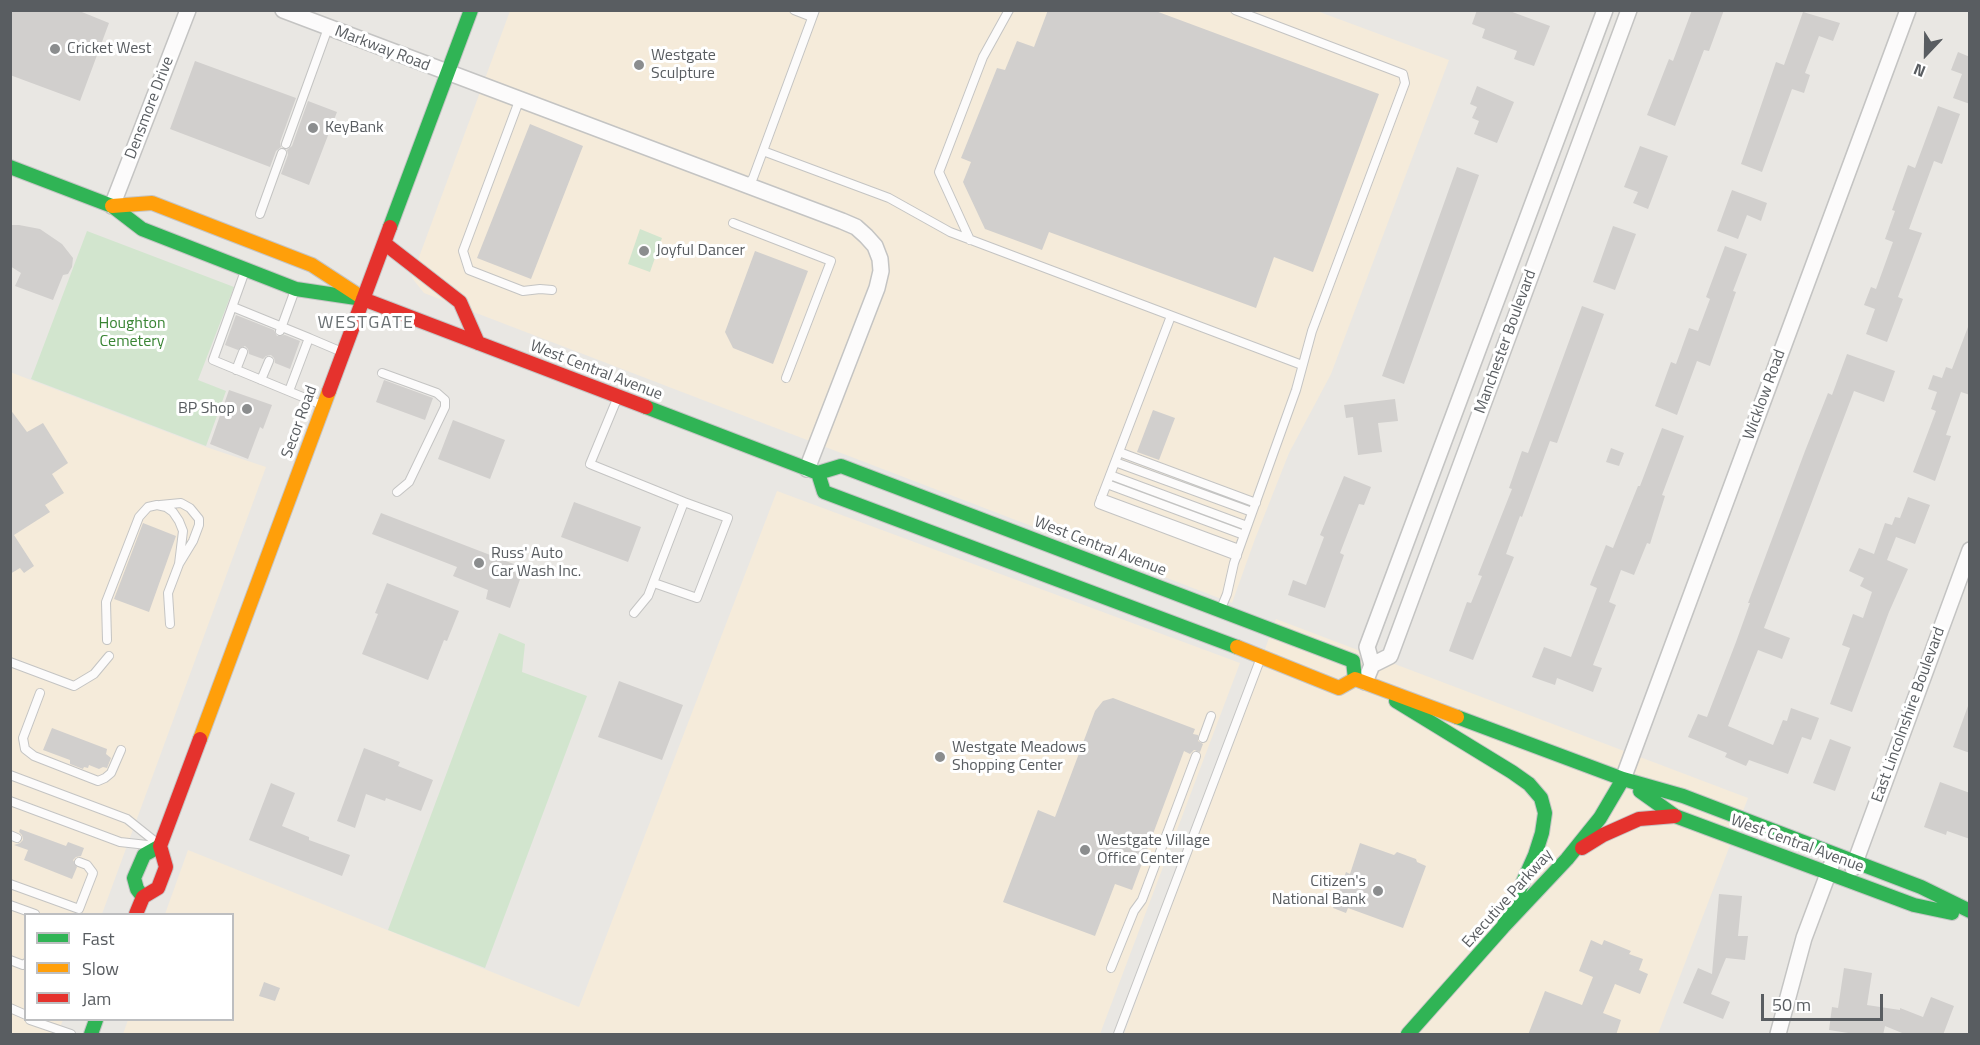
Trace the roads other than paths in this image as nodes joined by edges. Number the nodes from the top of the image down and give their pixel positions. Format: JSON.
{"nodes":[{"id":1,"x":188,"y":10,"type":"edge"},
{"id":2,"x":283,"y":10,"type":"edge"},
{"id":3,"x":471,"y":10,"type":"edge"},
{"id":4,"x":794,"y":10,"type":"edge"},
{"id":5,"x":1009,"y":10,"type":"edge"},
{"id":6,"x":1235,"y":10,"type":"edge"},
{"id":7,"x":1605,"y":10,"type":"edge"},
{"id":8,"x":1629,"y":10,"type":"edge"},
{"id":9,"x":1908,"y":10,"type":"edge"},
{"id":10,"x":814,"y":14,"type":"edge"},
{"id":11,"x":328,"y":28,"type":"junction"},
{"id":12,"x":448,"y":74,"type":"junction"},
{"id":13,"x":519,"y":100,"type":"junction"},
{"id":14,"x":286,"y":144,"type":"dead end"},
{"id":15,"x":763,"y":152,"type":"junction"},
{"id":16,"x":282,"y":153,"type":"dead end"},
{"id":17,"x":10,"y":167,"type":"edge"},
{"id":18,"x":747,"y":186,"type":"junction"},
{"id":19,"x":112,"y":206,"type":"junction"},
{"id":20,"x":260,"y":214,"type":"dead end"},
{"id":21,"x":733,"y":223,"type":"dead end"},
{"id":22,"x":970,"y":240,"type":"junction"},
{"id":23,"x":384,"y":243,"type":"junction"},
{"id":24,"x":246,"y":269,"type":"junction"},
{"id":25,"x":296,"y":289,"type":"junction"},
{"id":26,"x":552,"y":290,"type":"dead end"},
{"id":27,"x":363,"y":299,"type":"junction"},
{"id":28,"x":232,"y":307,"type":"junction"},
{"id":29,"x":1171,"y":316,"type":"junction"},
{"id":30,"x":280,"y":328,"type":"junction"},
{"id":31,"x":309,"y":338,"type":"junction"},
{"id":32,"x":478,"y":343,"type":"junction"},
{"id":33,"x":243,"y":352,"type":"dead end"},
{"id":34,"x":343,"y":353,"type":"junction"},
{"id":35,"x":269,"y":361,"type":"dead end"},
{"id":36,"x":1302,"y":365,"type":"junction"},
{"id":37,"x":236,"y":370,"type":"junction"},
{"id":38,"x":382,"y":373,"type":"dead end"},
{"id":39,"x":786,"y":378,"type":"dead end"},
{"id":40,"x":261,"y":380,"type":"junction"},
{"id":41,"x":289,"y":391,"type":"junction"},
{"id":42,"x":617,"y":397,"type":"junction"},
{"id":43,"x":324,"y":405,"type":"junction"},
{"id":44,"x":1119,"y":452,"type":"junction"},
{"id":45,"x":1115,"y":462,"type":"junction"},
{"id":46,"x":813,"y":471,"type":"junction"},
{"id":47,"x":1110,"y":475,"type":"junction"},
{"id":48,"x":1107,"y":484,"type":"junction"},
{"id":49,"x":397,"y":492,"type":"dead end"},
{"id":50,"x":684,"y":502,"type":"junction"},
{"id":51,"x":1256,"y":503,"type":"junction"},
{"id":52,"x":157,"y":506,"type":"junction"},
{"id":53,"x":1252,"y":513,"type":"junction"},
{"id":54,"x":1247,"y":526,"type":"junction"},
{"id":55,"x":1244,"y":535,"type":"junction"},
{"id":56,"x":1970,"y":550,"type":"edge"},
{"id":57,"x":1238,"y":552,"type":"junction"},
{"id":58,"x":179,"y":564,"type":"junction"},
{"id":59,"x":1087,"y":576,"type":"dead end"},
{"id":60,"x":654,"y":583,"type":"junction"},
{"id":61,"x":1073,"y":585,"type":"junction"},
{"id":62,"x":1120,"y":588,"type":"dead end"},
{"id":63,"x":1220,"y":610,"type":"junction"},
{"id":64,"x":634,"y":613,"type":"dead end"},
{"id":65,"x":170,"y":624,"type":"dead end"},
{"id":66,"x":107,"y":640,"type":"dead end"},
{"id":67,"x":109,"y":657,"type":"dead end"},
{"id":68,"x":1262,"y":657,"type":"junction"},
{"id":69,"x":10,"y":662,"type":"edge"},
{"id":70,"x":1372,"y":665,"type":"junction"},
{"id":71,"x":1360,"y":680,"type":"junction"},
{"id":72,"x":40,"y":693,"type":"dead end"},
{"id":73,"x":1211,"y":716,"type":"dead end"},
{"id":74,"x":1203,"y":738,"type":"dead end"},
{"id":75,"x":121,"y":750,"type":"dead end"},
{"id":76,"x":1196,"y":756,"type":"dead end"},
{"id":77,"x":10,"y":775,"type":"edge"},
{"id":78,"x":1623,"y":779,"type":"junction"},
{"id":79,"x":10,"y":801,"type":"edge"},
{"id":80,"x":1675,"y":816,"type":"junction"},
{"id":81,"x":160,"y":846,"type":"junction"},
{"id":82,"x":1835,"y":854,"type":"junction"},
{"id":83,"x":1567,"y":859,"type":"junction"},
{"id":84,"x":79,"y":862,"type":"dead end"},
{"id":85,"x":1855,"y":862,"type":"junction"},
{"id":86,"x":1828,"y":873,"type":"junction"},
{"id":87,"x":1848,"y":880,"type":"junction"},
{"id":88,"x":10,"y":884,"type":"edge"},
{"id":89,"x":143,"y":897,"type":"junction"},
{"id":90,"x":11,"y":907,"type":"edge"},
{"id":91,"x":1970,"y":911,"type":"edge"},
{"id":92,"x":29,"y":913,"type":"edge"},
{"id":93,"x":137,"y":913,"type":"edge"},
{"id":94,"x":1970,"y":917,"type":"edge"},
{"id":95,"x":1503,"y":927,"type":"junction"},
{"id":96,"x":10,"y":960,"type":"edge"},
{"id":97,"x":24,"y":964,"type":"edge"},
{"id":98,"x":1110,"y":968,"type":"dead end"},
{"id":99,"x":10,"y":1008,"type":"edge"},
{"id":100,"x":24,"y":1014,"type":"edge"},
{"id":101,"x":33,"y":1021,"type":"edge"},
{"id":102,"x":71,"y":1035,"type":"edge"},
{"id":103,"x":1118,"y":1035,"type":"edge"},
{"id":104,"x":1408,"y":1035,"type":"edge"},
{"id":105,"x":1778,"y":1035,"type":"edge"}],
"edges":[{"from":1,"to":19,"type":"street","name":"Densmore Drive"},
{"from":2,"to":11,"type":"street","name":"Markway Road"},
{"from":3,"to":12,"type":"main road","name":"Secor Road"},
{"from":4,"to":10,"type":"lane"},
{"from":5,"to":22,"type":"lane"},
{"from":6,"to":36,"type":"lane"},
{"from":7,"to":70,"type":"street","name":"Manchester Boulevard"},
{"from":8,"to":70,"type":"street","name":"Manchester Boulevard"},
{"from":9,"to":78,"type":"street","name":"Wicklow Road"},
{"from":10,"to":15,"type":"lane"},
{"from":11,"to":12,"type":"street","name":"Markway Road"},
{"from":11,"to":14,"type":"lane"},
{"from":12,"to":13,"type":"street","name":"Markway Road"},
{"from":12,"to":23,"type":"main road","name":"Secor Road"},
{"from":13,"to":18,"type":"street","name":"Markway Road"},
{"from":13,"to":26,"type":"lane"},
{"from":15,"to":18,"type":"lane"},
{"from":15,"to":22,"type":"lane"},
{"from":16,"to":20,"type":"lane"},
{"from":17,"to":19,"type":"main road","name":"West Central Avenue"},
{"from":18,"to":46,"type":"street","name":"Markway Road"},
{"from":19,"to":24,"type":"main road","name":"West Central Avenue"},
{"from":19,"to":27,"type":"main road","name":"West Central Avenue"},
{"from":21,"to":39,"type":"lane"},
{"from":22,"to":29,"type":"lane"},
{"from":23,"to":27,"type":"main road","name":"Secor Road"},
{"from":23,"to":32,"type":"main road"},
{"from":24,"to":25,"type":"main road","name":"West Central Avenue"},
{"from":24,"to":28,"type":"lane"},
{"from":25,"to":27,"type":"main road","name":"West Central Avenue"},
{"from":25,"to":30,"type":"lane"},
{"from":27,"to":32,"type":"main road","name":"West Central Avenue"},
{"from":27,"to":34,"type":"main road","name":"Secor Road"},
{"from":28,"to":30,"type":"lane"},
{"from":28,"to":37,"type":"lane"},
{"from":29,"to":36,"type":"lane"},
{"from":29,"to":44,"type":"lane"},
{"from":30,"to":31,"type":"lane"},
{"from":31,"to":34,"type":"lane"},
{"from":31,"to":41,"type":"lane"},
{"from":32,"to":42,"type":"main road","name":"West Central Avenue"},
{"from":33,"to":37,"type":"lane"},
{"from":34,"to":43,"type":"main road","name":"Secor Road"},
{"from":35,"to":40,"type":"lane"},
{"from":36,"to":51,"type":"lane"},
{"from":37,"to":40,"type":"lane"},
{"from":38,"to":49,"type":"lane"},
{"from":40,"to":41,"type":"lane"},
{"from":41,"to":43,"type":"lane"},
{"from":42,"to":46,"type":"main road","name":"West Central Avenue"},
{"from":42,"to":50,"type":"lane"},
{"from":43,"to":81,"type":"main road","name":"Secor Road"},
{"from":44,"to":45,"type":"lane"},
{"from":44,"to":51,"type":"lane"},
{"from":45,"to":47,"type":"lane"},
{"from":45,"to":53,"type":"lane"},
{"from":46,"to":61,"type":"main road"},
{"from":46,"to":63,"type":"main road","name":"West Central Avenue"},
{"from":47,"to":48,"type":"lane"},
{"from":47,"to":54,"type":"lane"},
{"from":48,"to":55,"type":"lane"},
{"from":48,"to":57,"type":"lane"},
{"from":50,"to":60,"type":"lane"},
{"from":50,"to":60,"type":"lane"},
{"from":51,"to":53,"type":"lane"},
{"from":52,"to":58,"type":"lane"},
{"from":52,"to":58,"type":"lane"},
{"from":52,"to":66,"type":"lane"},
{"from":53,"to":54,"type":"lane"},
{"from":54,"to":55,"type":"lane"},
{"from":55,"to":57,"type":"lane"},
{"from":56,"to":85,"type":"street","name":"East Lincolnshire Boulevard"},
{"from":57,"to":63,"type":"lane"},
{"from":58,"to":65,"type":"lane"},
{"from":59,"to":61,"type":"main road"},
{"from":60,"to":64,"type":"lane"},
{"from":61,"to":68,"type":"main road"},
{"from":62,"to":63,"type":"main road"},
{"from":63,"to":71,"type":"main road","name":"West Central Avenue"},
{"from":67,"to":69,"type":"lane"},
{"from":68,"to":71,"type":"main road"},
{"from":68,"to":103,"type":"lane"},
{"from":70,"to":71,"type":"street","name":"Manchester Boulevard"},
{"from":71,"to":78,"type":"main road","name":"West Central Avenue"},
{"from":71,"to":95,"type":"main road"},
{"from":72,"to":75,"type":"lane"},
{"from":73,"to":74,"type":"lane"},
{"from":76,"to":98,"type":"lane"},
{"from":77,"to":81,"type":"lane"},
{"from":78,"to":80,"type":"main road","name":"West Central Avenue"},
{"from":78,"to":82,"type":"main road","name":"West Central Avenue"},
{"from":78,"to":83,"type":"main road","name":"Executive Parkway"},
{"from":79,"to":81,"type":"lane"},
{"from":80,"to":83,"type":"main road"},
{"from":80,"to":86,"type":"main road","name":"West Central Avenue"},
{"from":81,"to":89,"type":"main road","name":"Secor Road"},
{"from":81,"to":89,"type":"main road","name":"Secor Road"},
{"from":82,"to":85,"type":"main road","name":"West Central Avenue"},
{"from":82,"to":86,"type":"street"},
{"from":83,"to":95,"type":"main road","name":"Executive Parkway"},
{"from":84,"to":88,"type":"lane"},
{"from":85,"to":87,"type":"street","name":"East Lincolnshire Boulevard"},
{"from":85,"to":91,"type":"main road","name":"West Central Avenue"},
{"from":86,"to":87,"type":"main road","name":"West Central Avenue"},
{"from":86,"to":105,"type":"street"},
{"from":87,"to":94,"type":"main road","name":"West Central Avenue"},
{"from":89,"to":93,"type":"main road","name":"Secor Road"},
{"from":90,"to":92,"type":"lane"},
{"from":95,"to":104,"type":"main road","name":"Executive Parkway"},
{"from":96,"to":97,"type":"lane"},
{"from":99,"to":100,"type":"lane"},
{"from":101,"to":102,"type":"lane"}]}
